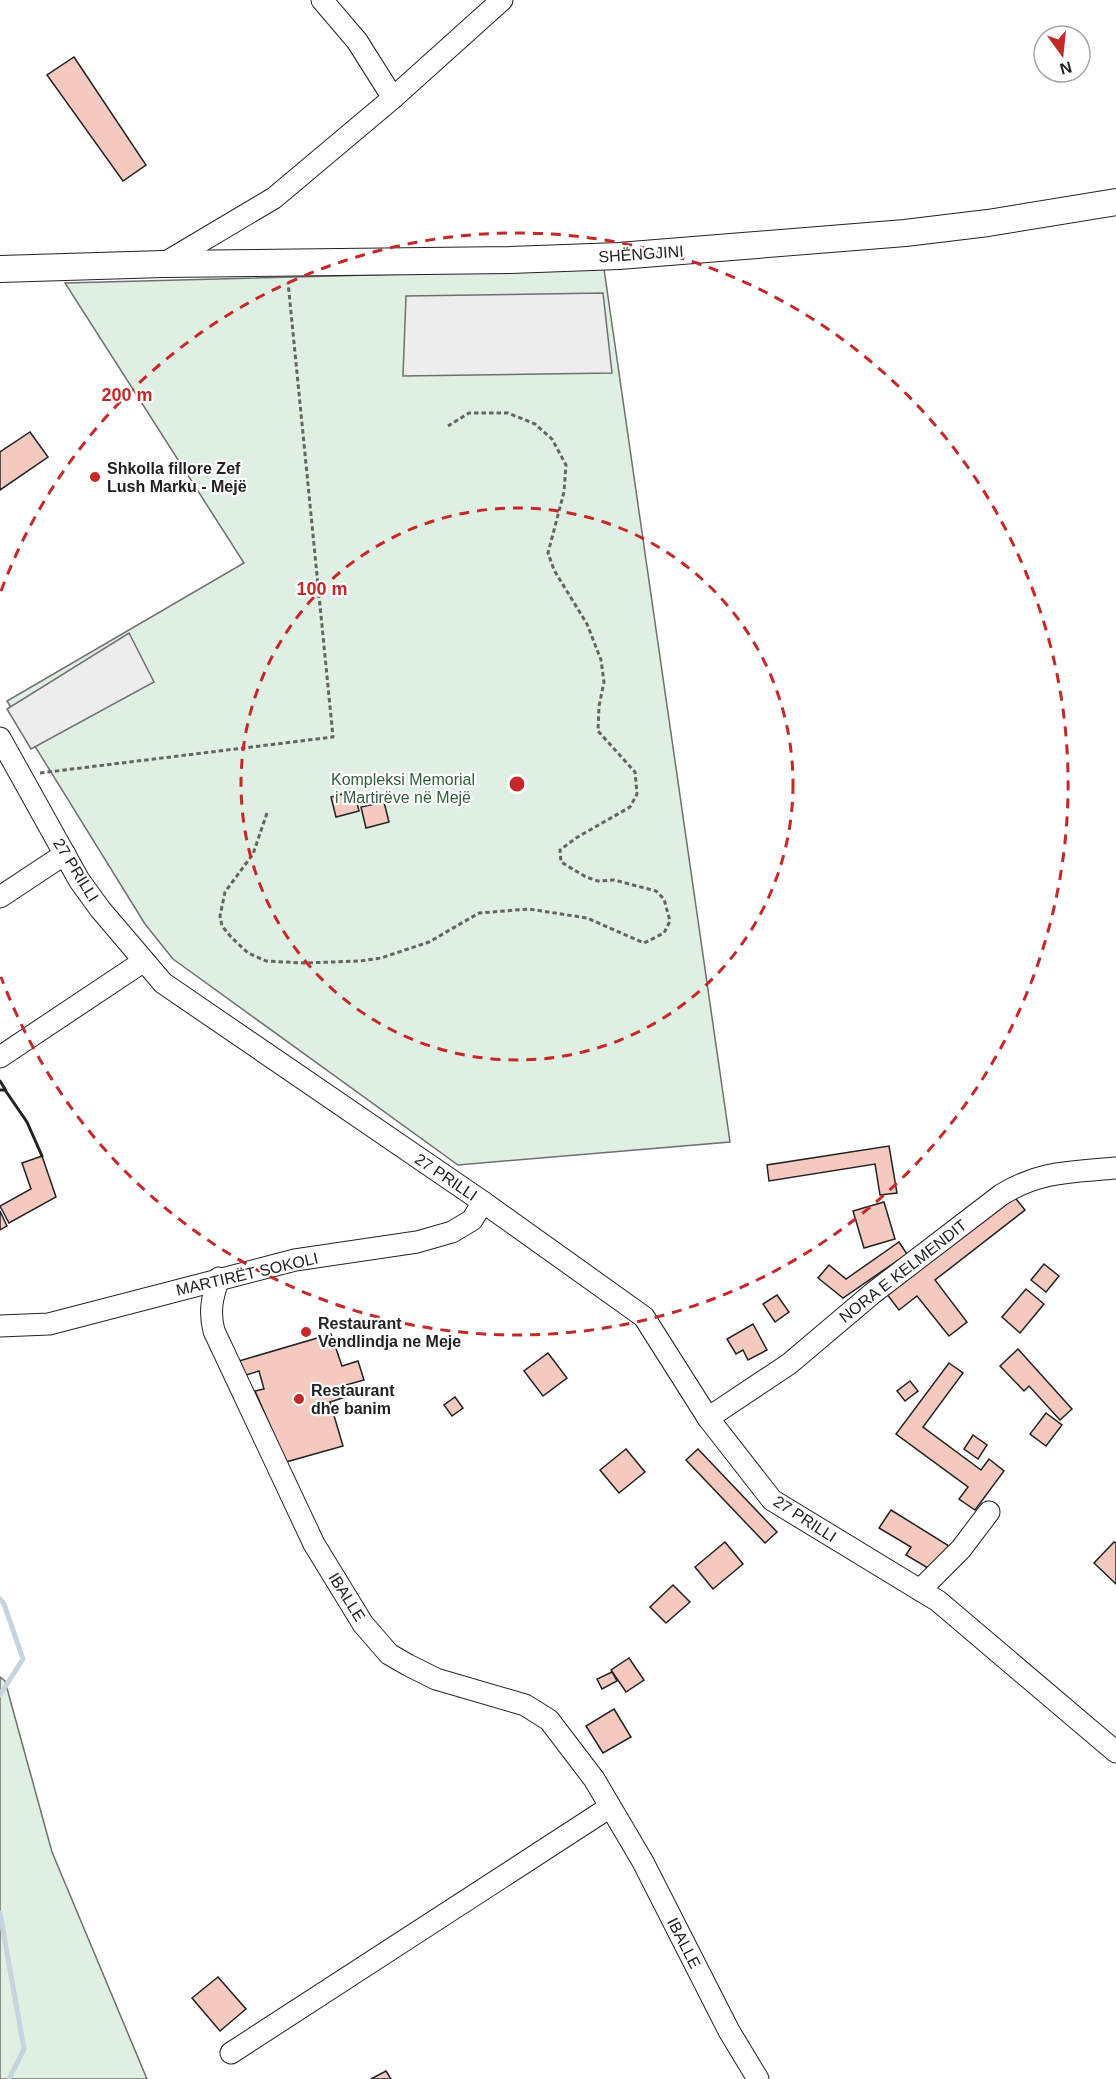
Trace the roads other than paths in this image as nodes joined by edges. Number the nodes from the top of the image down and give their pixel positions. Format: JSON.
{"nodes":[{"id":1,"x":322,"y":0,"type":"edge"},
{"id":2,"x":502,"y":0,"type":"edge"},
{"id":3,"x":393,"y":98,"type":"junction"},
{"id":4,"x":1116,"y":202,"type":"edge"},
{"id":5,"x":163,"y":264,"type":"junction"},
{"id":6,"x":0,"y":269,"type":"edge"},
{"id":7,"x":0,"y":738,"type":"edge"},
{"id":8,"x":65,"y":854,"type":"junction"},
{"id":9,"x":0,"y":897,"type":"edge"},
{"id":10,"x":144,"y":961,"type":"junction"},
{"id":11,"x":0,"y":1057,"type":"edge"},
{"id":12,"x":1116,"y":1168,"type":"edge"},
{"id":13,"x":483,"y":1202,"type":"junction"},
{"id":14,"x":219,"y":1278,"type":"junction"},
{"id":15,"x":0,"y":1326,"type":"edge"},
{"id":16,"x":708,"y":1418,"type":"junction"},
{"id":17,"x":989,"y":1512,"type":"dead end"},
{"id":18,"x":920,"y":1590,"type":"junction"},
{"id":19,"x":1116,"y":1752,"type":"edge"},
{"id":20,"x":610,"y":1807,"type":"junction"},
{"id":21,"x":231,"y":2053,"type":"dead end"},
{"id":22,"x":758,"y":2079,"type":"edge"}],
"edges":[{"from":1,"to":3,"type":"street"},
{"from":2,"to":3,"type":"street"},
{"from":3,"to":5,"type":"street"},
{"from":4,"to":5,"type":"main road","name":"SHËNGJINI"},
{"from":5,"to":6,"type":"main road","name":"SHËNGJINI"},
{"from":7,"to":8,"type":"street","name":"27 PRILLI"},
{"from":8,"to":9,"type":"street"},
{"from":8,"to":10,"type":"street","name":"27 PRILLI"},
{"from":10,"to":11,"type":"street"},
{"from":10,"to":13,"type":"street","name":"27 PRILLI"},
{"from":12,"to":16,"type":"street","name":"NORA E KELMENDIT"},
{"from":13,"to":14,"type":"street","name":"MARTIRËT SOKOLI"},
{"from":13,"to":16,"type":"street","name":"27 PRILLI"},
{"from":14,"to":15,"type":"street","name":"MARTIRËT SOKOLI"},
{"from":14,"to":20,"type":"street","name":"IBALLE"},
{"from":16,"to":18,"type":"street","name":"27 PRILLI"},
{"from":17,"to":18,"type":"street"},
{"from":18,"to":19,"type":"street","name":"27 PRILLI"},
{"from":20,"to":21,"type":"street"},
{"from":20,"to":22,"type":"street","name":"IBALLE"}]}
